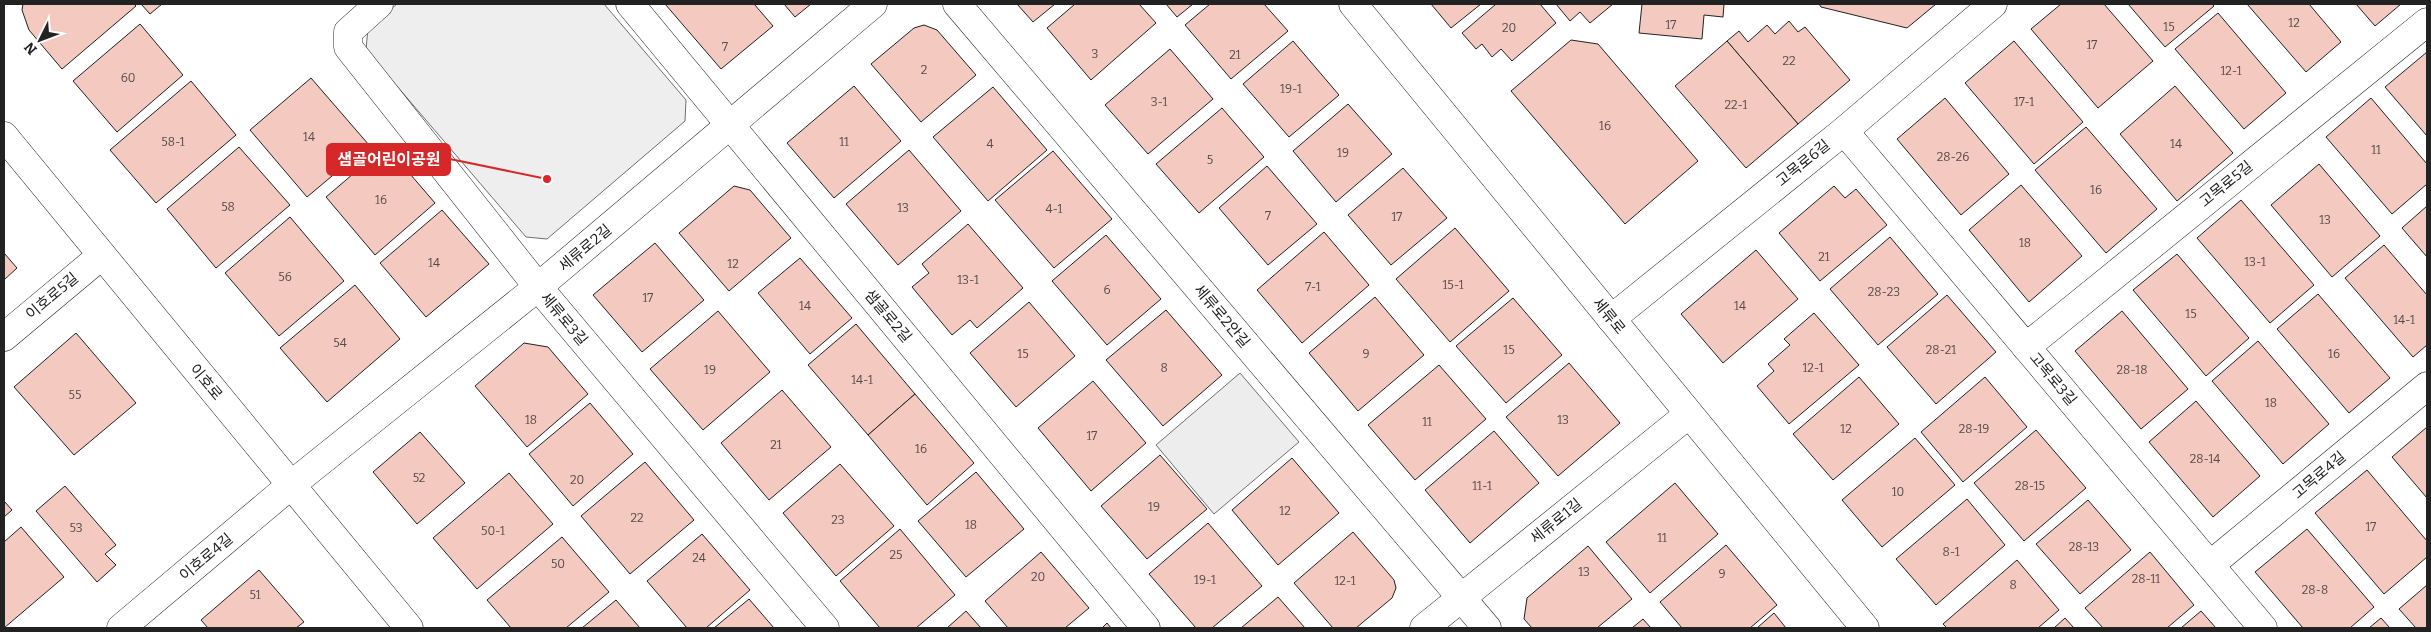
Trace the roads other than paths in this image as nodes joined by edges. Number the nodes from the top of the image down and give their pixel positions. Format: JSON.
{"nodes":[{"id":1,"x":379,"y":4,"type":"edge"},
{"id":2,"x":630,"y":4,"type":"edge"},
{"id":3,"x":873,"y":4,"type":"edge"},
{"id":4,"x":957,"y":4,"type":"edge"},
{"id":5,"x":1353,"y":4,"type":"edge"},
{"id":6,"x":1993,"y":4,"type":"edge"},
{"id":7,"x":2427,"y":22,"type":"edge"},
{"id":8,"x":730,"y":125,"type":"junction"},
{"id":9,"x":1844,"y":130,"type":"junction"},
{"id":10,"x":4,"y":136,"type":"edge"},
{"id":11,"x":101,"y":256,"type":"junction"},
{"id":12,"x":538,"y":287,"type":"junction"},
{"id":13,"x":1611,"y":319,"type":"junction"},
{"id":14,"x":4,"y":337,"type":"edge"},
{"id":15,"x":2026,"y":347,"type":"junction"},
{"id":16,"x":2427,"y":386,"type":"edge"},
{"id":17,"x":1689,"y":414,"type":"junction"},
{"id":18,"x":290,"y":485,"type":"junction"},
{"id":19,"x":2210,"y":565,"type":"junction"},
{"id":20,"x":1462,"y":597,"type":"junction"},
{"id":21,"x":121,"y":628,"type":"edge"},
{"id":22,"x":409,"y":628,"type":"edge"},
{"id":23,"x":826,"y":628,"type":"edge"},
{"id":24,"x":1146,"y":628,"type":"edge"},
{"id":25,"x":1424,"y":628,"type":"edge"},
{"id":26,"x":1487,"y":628,"type":"edge"},
{"id":27,"x":1865,"y":628,"type":"edge"},
{"id":28,"x":2263,"y":628,"type":"edge"}],
"edges":[{"from":1,"to":12,"type":"street","name":"세류로3길"},
{"from":2,"to":8,"type":"street","name":"샘골로2길"},
{"from":3,"to":8,"type":"street","name":"세류로2길"},
{"from":4,"to":20,"type":"street","name":"세류로2안길"},
{"from":5,"to":13,"type":"street","name":"세류로"},
{"from":6,"to":9,"type":"street","name":"고목로6길"},
{"from":7,"to":15,"type":"street","name":"고목로5길"},
{"from":8,"to":12,"type":"street","name":"세류로2길"},
{"from":8,"to":24,"type":"street","name":"샘골로2길"},
{"from":9,"to":13,"type":"street","name":"고목로6길"},
{"from":9,"to":15,"type":"street","name":"고목로3길"},
{"from":10,"to":11,"type":"street","name":"이호로"},
{"from":11,"to":14,"type":"street","name":"이호로5길"},
{"from":11,"to":18,"type":"street","name":"이호로"},
{"from":12,"to":18,"type":"street","name":"세류로2길"},
{"from":12,"to":23,"type":"street","name":"세류로3길"},
{"from":13,"to":17,"type":"street","name":"세류로"},
{"from":15,"to":19,"type":"street","name":"고목로3길"},
{"from":16,"to":19,"type":"street","name":"고목로4길"},
{"from":17,"to":20,"type":"street","name":"세류로1길"},
{"from":17,"to":27,"type":"street","name":"세류로"},
{"from":18,"to":21,"type":"street","name":"이호로4길"},
{"from":18,"to":22,"type":"street","name":"이호로"},
{"from":19,"to":28,"type":"street","name":"고목로3길"},
{"from":20,"to":25,"type":"street","name":"세류로1길"},
{"from":20,"to":26,"type":"street","name":"세류로2안길"}]}
